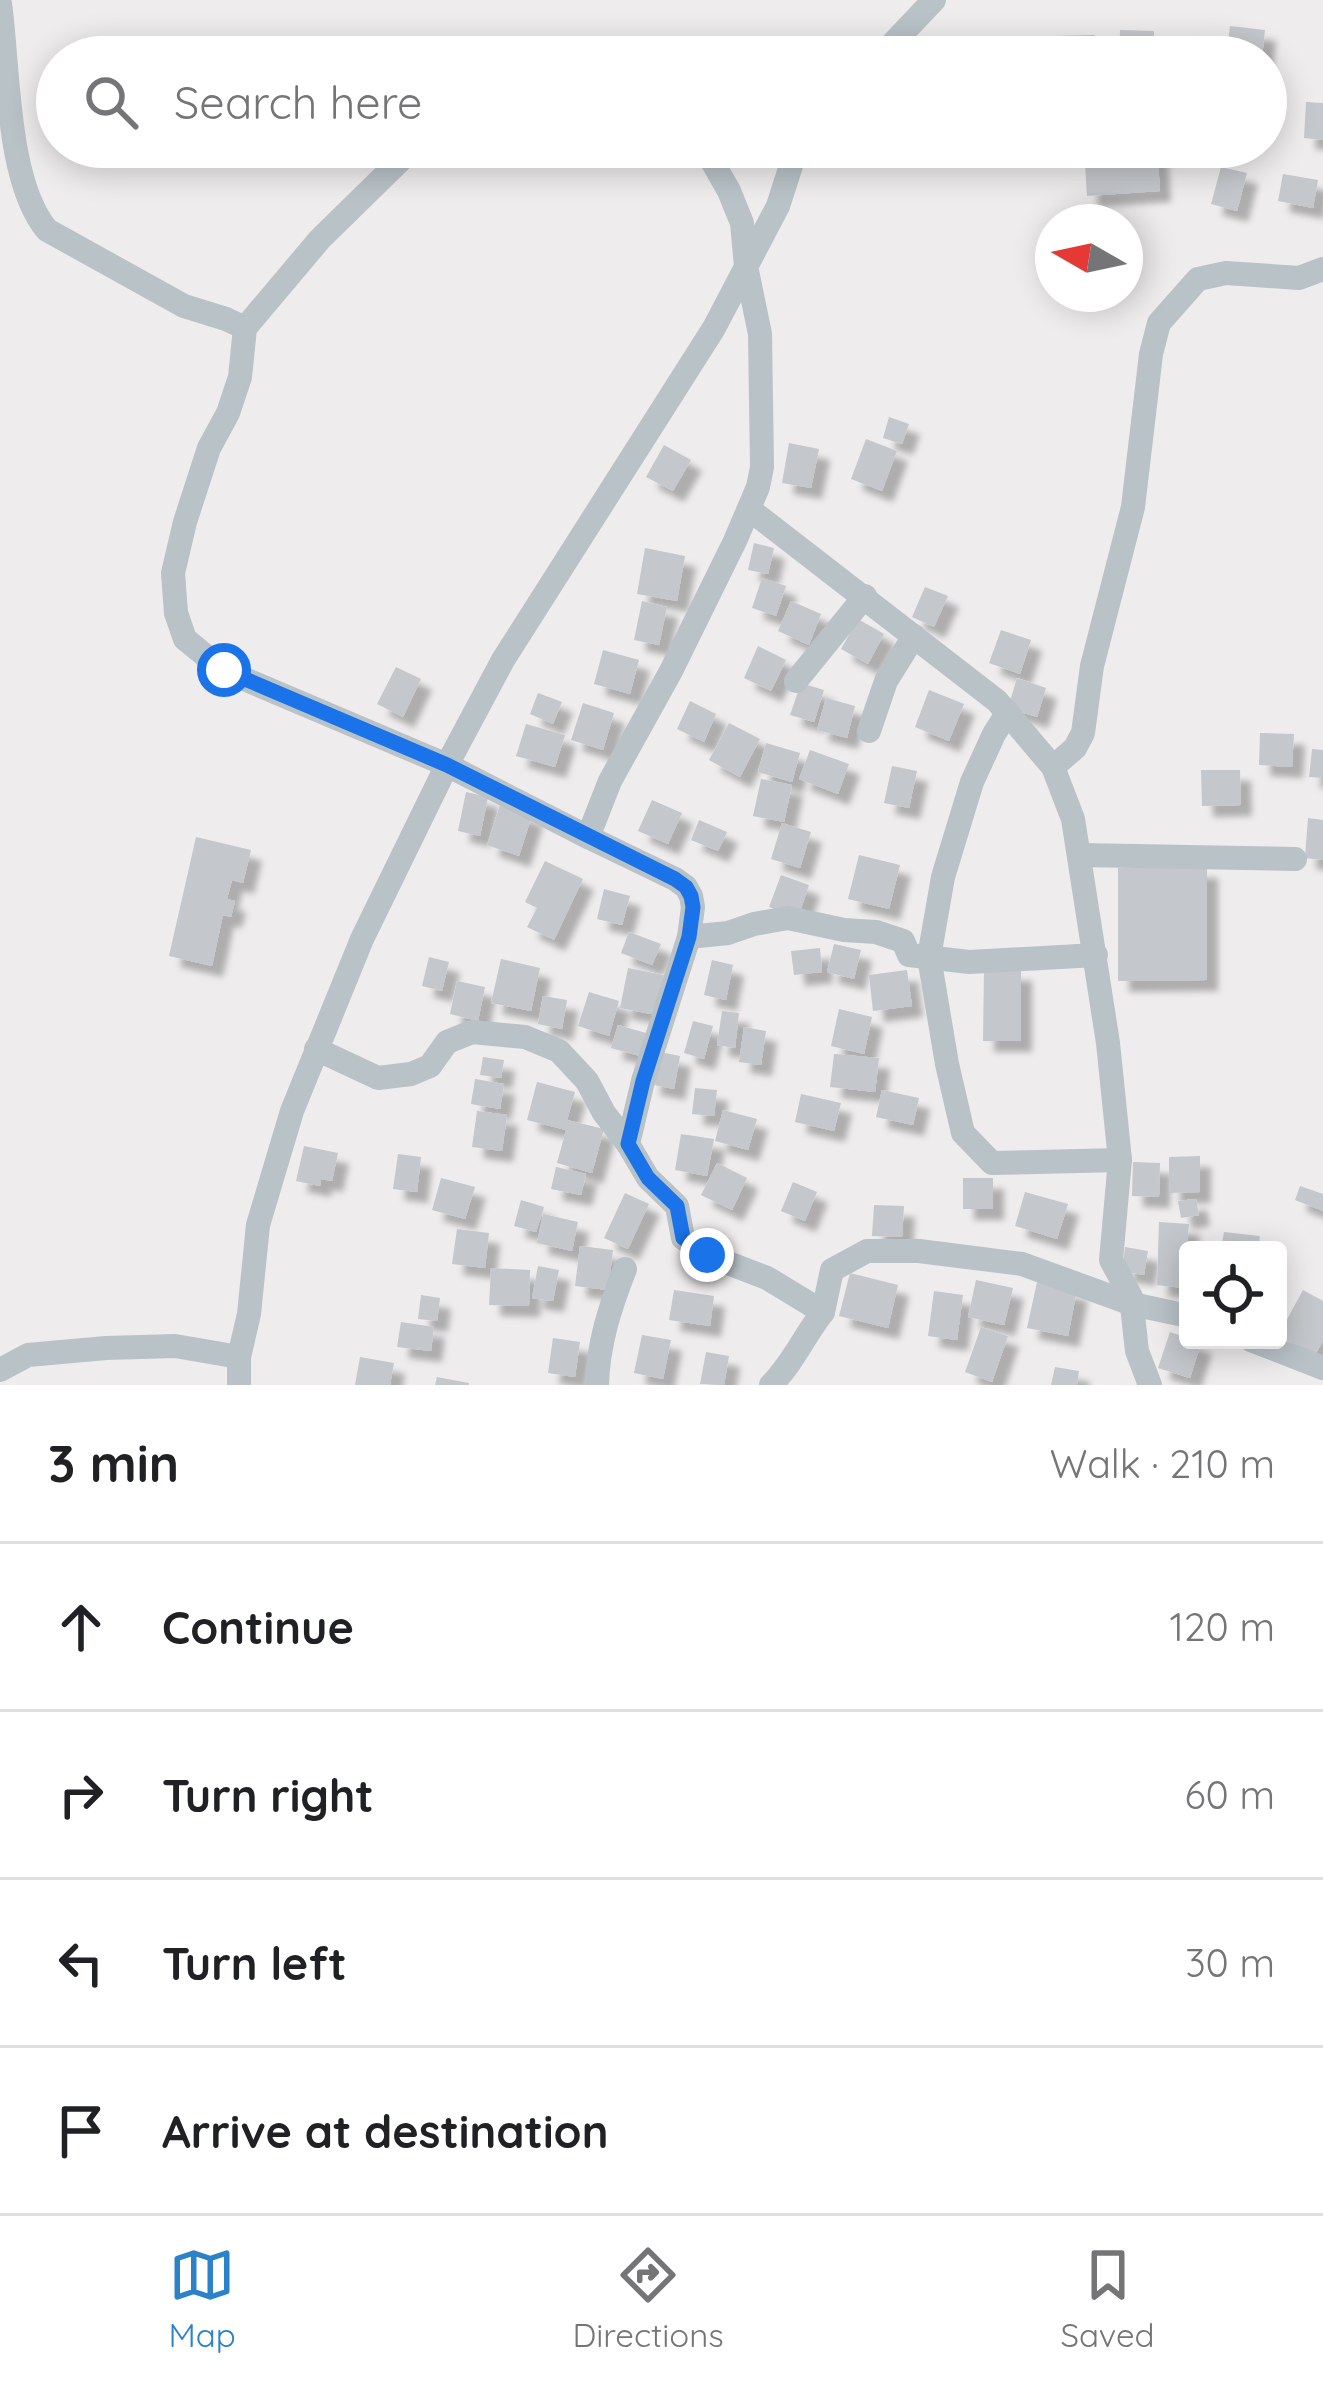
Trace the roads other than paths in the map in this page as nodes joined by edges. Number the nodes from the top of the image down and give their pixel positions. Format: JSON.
{"nodes":[{"id":1,"x":934,"y":0,"type":"edge"},
{"id":2,"x":0,"y":4,"type":"edge"},
{"id":3,"x":900,"y":36,"type":"edge"},
{"id":4,"x":393,"y":168,"type":"edge"},
{"id":5,"x":716,"y":168,"type":"edge"},
{"id":6,"x":790,"y":168,"type":"edge"},
{"id":7,"x":746,"y":266,"type":"junction"},
{"id":8,"x":1323,"y":269,"type":"edge"},
{"id":9,"x":245,"y":328,"type":"junction"},
{"id":10,"x":749,"y":509,"type":"junction"},
{"id":11,"x":865,"y":596,"type":"junction"},
{"id":12,"x":914,"y":636,"type":"junction"},
{"id":13,"x":796,"y":681,"type":"dead end"},
{"id":14,"x":1008,"y":712,"type":"junction"},
{"id":15,"x":869,"y":731,"type":"dead end"},
{"id":16,"x":447,"y":765,"type":"junction"},
{"id":17,"x":1053,"y":767,"type":"junction"},
{"id":18,"x":588,"y":837,"type":"junction"},
{"id":19,"x":1079,"y":855,"type":"junction"},
{"id":20,"x":1295,"y":859,"type":"dead end"},
{"id":21,"x":689,"y":937,"type":"junction"},
{"id":22,"x":1096,"y":956,"type":"junction"},
{"id":23,"x":929,"y":957,"type":"junction"},
{"id":24,"x":316,"y":1049,"type":"junction"},
{"id":25,"x":628,"y":1144,"type":"junction"},
{"id":26,"x":1120,"y":1160,"type":"junction"},
{"id":27,"x":625,"y":1269,"type":"dead end"},
{"id":28,"x":1132,"y":1304,"type":"junction"},
{"id":29,"x":823,"y":1312,"type":"junction"},
{"id":30,"x":1179,"y":1314,"type":"edge"},
{"id":31,"x":1275,"y":1349,"type":"edge"},
{"id":32,"x":239,"y":1357,"type":"junction"},
{"id":33,"x":1323,"y":1367,"type":"edge"},
{"id":34,"x":0,"y":1370,"type":"edge"},
{"id":35,"x":789,"y":1376,"type":"edge"},
{"id":36,"x":239,"y":1385,"type":"edge"},
{"id":37,"x":597,"y":1385,"type":"edge"},
{"id":38,"x":771,"y":1385,"type":"edge"},
{"id":39,"x":1150,"y":1385,"type":"edge"}],
"edges":[{"from":1,"to":3,"type":"street"},
{"from":2,"to":9,"type":"street"},
{"from":4,"to":9,"type":"street"},
{"from":5,"to":7,"type":"street"},
{"from":6,"to":7,"type":"street"},
{"from":7,"to":10,"type":"street"},
{"from":7,"to":16,"type":"street"},
{"from":8,"to":17,"type":"street"},
{"from":9,"to":16,"type":"street"},
{"from":10,"to":11,"type":"street"},
{"from":10,"to":18,"type":"street"},
{"from":11,"to":12,"type":"street"},
{"from":11,"to":13,"type":"street"},
{"from":12,"to":14,"type":"street"},
{"from":12,"to":15,"type":"street"},
{"from":14,"to":17,"type":"street"},
{"from":14,"to":23,"type":"street"},
{"from":16,"to":18,"type":"street"},
{"from":16,"to":24,"type":"street"},
{"from":17,"to":19,"type":"street"},
{"from":18,"to":21,"type":"street"},
{"from":19,"to":20,"type":"street"},
{"from":19,"to":22,"type":"street"},
{"from":21,"to":23,"type":"street"},
{"from":21,"to":25,"type":"street"},
{"from":22,"to":23,"type":"street"},
{"from":22,"to":26,"type":"street"},
{"from":23,"to":26,"type":"street"},
{"from":24,"to":25,"type":"street"},
{"from":24,"to":32,"type":"street"},
{"from":25,"to":29,"type":"street"},
{"from":26,"to":28,"type":"street"},
{"from":27,"to":37,"type":"street"},
{"from":28,"to":29,"type":"street"},
{"from":28,"to":30,"type":"street"},
{"from":28,"to":39,"type":"street"},
{"from":29,"to":35,"type":"street"},
{"from":31,"to":33,"type":"street"},
{"from":32,"to":34,"type":"street"},
{"from":32,"to":36,"type":"street"},
{"from":35,"to":38,"type":"street"}]}
